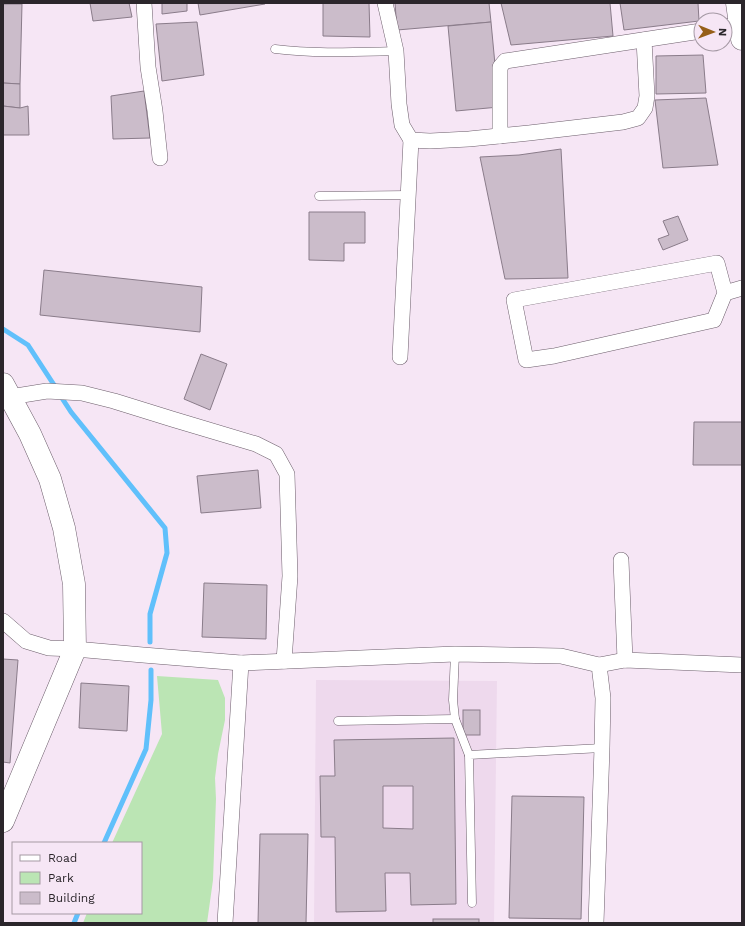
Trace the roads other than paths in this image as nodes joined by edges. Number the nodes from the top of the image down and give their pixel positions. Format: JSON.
{"nodes":[{"id":1,"x":144,"y":3,"type":"edge"},
{"id":2,"x":385,"y":3,"type":"edge"},
{"id":3,"x":693,"y":31,"type":"edge"},
{"id":4,"x":644,"y":40,"type":"junction"},
{"id":5,"x":275,"y":49,"type":"dead end"},
{"id":6,"x":396,"y":51,"type":"junction"},
{"id":7,"x":500,"y":136,"type":"junction"},
{"id":8,"x":411,"y":140,"type":"junction"},
{"id":9,"x":160,"y":158,"type":"dead end"},
{"id":10,"x":408,"y":195,"type":"junction"},
{"id":11,"x":319,"y":196,"type":"dead end"},
{"id":12,"x":742,"y":288,"type":"edge"},
{"id":13,"x":726,"y":293,"type":"junction"},
{"id":14,"x":400,"y":357,"type":"dead end"},
{"id":15,"x":5,"y":394,"type":"edge"},
{"id":16,"x":622,"y":560,"type":"dead end"},
{"id":17,"x":3,"y":621,"type":"edge"},
{"id":18,"x":75,"y":649,"type":"junction"},
{"id":19,"x":455,"y":654,"type":"junction"},
{"id":20,"x":625,"y":660,"type":"junction"},
{"id":21,"x":284,"y":661,"type":"junction"},
{"id":22,"x":241,"y":662,"type":"junction"},
{"id":23,"x":598,"y":665,"type":"junction"},
{"id":24,"x":742,"y":665,"type":"edge"},
{"id":25,"x":455,"y":720,"type":"junction"},
{"id":26,"x":338,"y":721,"type":"dead end"},
{"id":27,"x":602,"y":748,"type":"junction"},
{"id":28,"x":469,"y":754,"type":"junction"},
{"id":29,"x":3,"y":821,"type":"edge"},
{"id":30,"x":472,"y":902,"type":"dead end"},
{"id":31,"x":225,"y":923,"type":"edge"},
{"id":32,"x":596,"y":923,"type":"edge"}],
"edges":[{"from":1,"to":9,"type":"street"},
{"from":2,"to":6,"type":"street"},
{"from":3,"to":4,"type":"street"},
{"from":4,"to":7,"type":"street"},
{"from":4,"to":7,"type":"street"},
{"from":5,"to":6,"type":"lane"},
{"from":6,"to":8,"type":"street"},
{"from":7,"to":8,"type":"street"},
{"from":8,"to":10,"type":"street"},
{"from":10,"to":11,"type":"lane"},
{"from":10,"to":14,"type":"street"},
{"from":12,"to":13,"type":"street"},
{"from":13,"to":13,"type":"street"},
{"from":15,"to":18,"type":"main road"},
{"from":15,"to":21,"type":"street"},
{"from":16,"to":20,"type":"street"},
{"from":17,"to":18,"type":"street"},
{"from":18,"to":22,"type":"street"},
{"from":18,"to":29,"type":"main road"},
{"from":19,"to":21,"type":"street"},
{"from":19,"to":23,"type":"street"},
{"from":19,"to":25,"type":"lane"},
{"from":20,"to":23,"type":"street"},
{"from":20,"to":24,"type":"street"},
{"from":21,"to":22,"type":"street"},
{"from":22,"to":31,"type":"street"},
{"from":23,"to":27,"type":"street"},
{"from":25,"to":26,"type":"lane"},
{"from":25,"to":28,"type":"lane"},
{"from":27,"to":28,"type":"lane"},
{"from":27,"to":32,"type":"street"},
{"from":28,"to":30,"type":"lane"}]}
